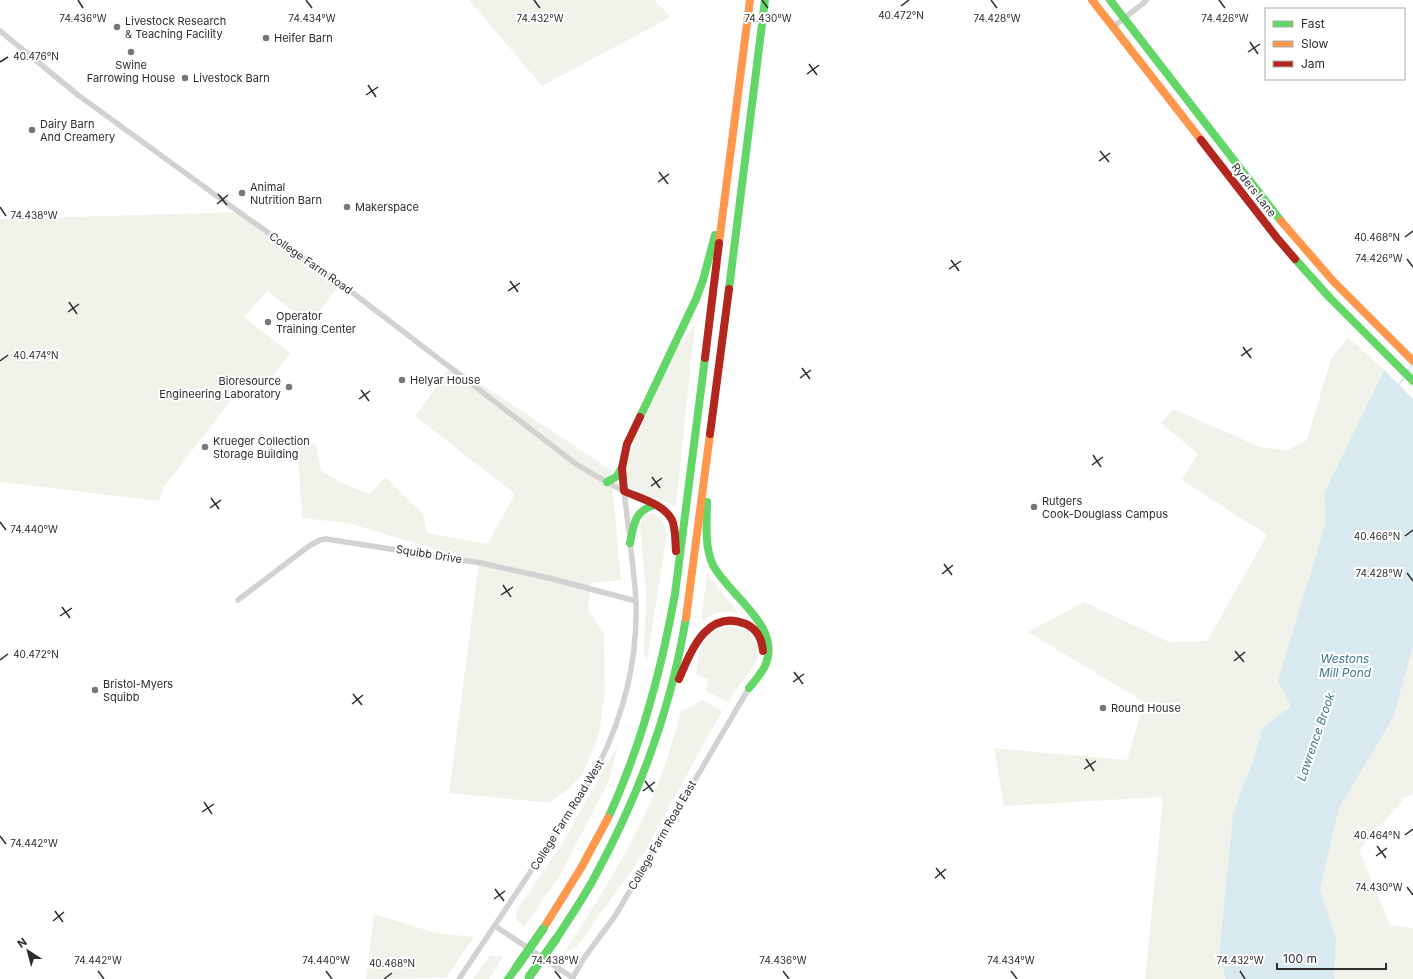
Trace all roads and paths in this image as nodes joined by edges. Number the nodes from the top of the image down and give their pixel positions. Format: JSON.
{"nodes":[{"id":1,"x":746,"y":0,"type":"edge"},
{"id":2,"x":750,"y":0,"type":"edge"},
{"id":3,"x":765,"y":0,"type":"edge"},
{"id":4,"x":770,"y":0,"type":"edge"},
{"id":5,"x":1092,"y":0,"type":"edge"},
{"id":6,"x":1110,"y":0,"type":"edge"},
{"id":7,"x":1146,"y":0,"type":"edge"},
{"id":8,"x":1124,"y":18,"type":"junction"},
{"id":9,"x":747,"y":24,"type":"junction"},
{"id":10,"x":761,"y":25,"type":"junction"},
{"id":11,"x":1113,"y":27,"type":"junction"},
{"id":12,"x":0,"y":31,"type":"edge"},
{"id":13,"x":726,"y":196,"type":"junction"},
{"id":14,"x":1413,"y":361,"type":"edge"},
{"id":15,"x":1413,"y":381,"type":"edge"},
{"id":16,"x":706,"y":462,"type":"junction"},
{"id":17,"x":622,"y":468,"type":"junction"},
{"id":18,"x":607,"y":482,"type":"junction"},
{"id":19,"x":624,"y":491,"type":"junction"},
{"id":20,"x":655,"y":506,"type":"junction"},
{"id":21,"x":630,"y":543,"type":"junction"},
{"id":22,"x":678,"y":567,"type":"junction"},
{"id":23,"x":238,"y":600,"type":"dead end"},
{"id":24,"x":636,"y":601,"type":"junction"},
{"id":25,"x":749,"y":688,"type":"junction"},
{"id":26,"x":668,"y":700,"type":"junction"},
{"id":27,"x":495,"y":926,"type":"junction"},
{"id":28,"x":529,"y":978,"type":"edge"},
{"id":29,"x":572,"y":978,"type":"edge"},
{"id":30,"x":459,"y":979,"type":"edge"},
{"id":31,"x":508,"y":979,"type":"edge"}],
"edges":[{"from":1,"to":9,"type":"main road"},
{"from":2,"to":9,"type":"main road"},
{"from":3,"to":10,"type":"main road"},
{"from":4,"to":10,"type":"main road"},
{"from":5,"to":11,"type":"main road","name":"Ryders Lane"},
{"from":6,"to":8,"type":"main road","name":"Ryders Lane"},
{"from":7,"to":8,"type":"street"},
{"from":8,"to":11,"type":"street"},
{"from":8,"to":14,"type":"main road","name":"Ryders Lane"},
{"from":9,"to":13,"type":"main road"},
{"from":10,"to":16,"type":"main road"},
{"from":11,"to":15,"type":"main road","name":"Ryders Lane"},
{"from":12,"to":18,"type":"street","name":"College Farm Road"},
{"from":13,"to":17,"type":"main road"},
{"from":13,"to":22,"type":"main road"},
{"from":16,"to":25,"type":"main road"},
{"from":16,"to":26,"type":"main road"},
{"from":17,"to":18,"type":"main road"},
{"from":17,"to":19,"type":"main road"},
{"from":18,"to":19,"type":"street","name":"College Farm Road"},
{"from":19,"to":20,"type":"main road"},
{"from":19,"to":21,"type":"street","name":"College Farm Road West"},
{"from":20,"to":21,"type":"main road"},
{"from":20,"to":22,"type":"main road"},
{"from":21,"to":24,"type":"street","name":"College Farm Road West"},
{"from":22,"to":31,"type":"main road","bridge":true},
{"from":23,"to":24,"type":"street","name":"Squibb Drive"},
{"from":24,"to":27,"type":"street","name":"College Farm Road West"},
{"from":25,"to":26,"type":"main road"},
{"from":25,"to":29,"type":"street","name":"College Farm Road East"},
{"from":26,"to":28,"type":"main road","bridge":true},
{"from":27,"to":29,"type":"street"},
{"from":27,"to":30,"type":"street","name":"College Farm Road West"}]}
